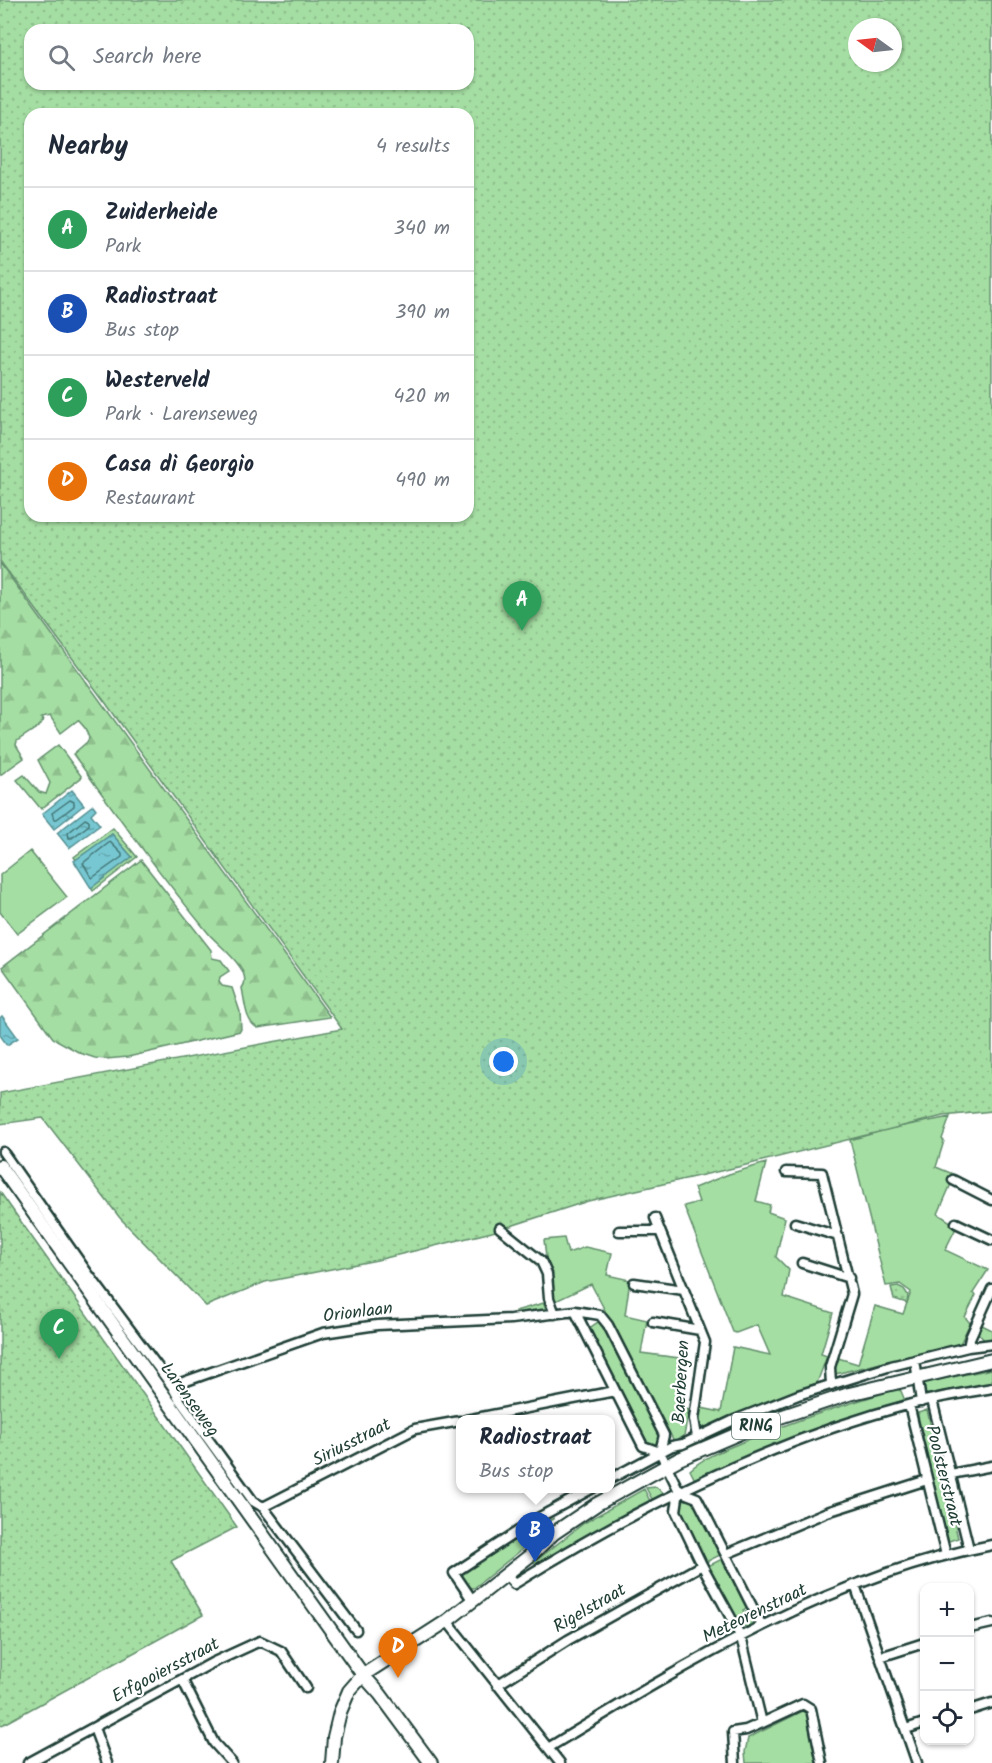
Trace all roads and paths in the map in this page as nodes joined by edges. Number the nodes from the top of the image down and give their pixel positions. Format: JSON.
{"nodes":[{"id":1,"x":3,"y":1152,"type":"dead end"},
{"id":2,"x":0,"y":1166,"type":"edge"},
{"id":3,"x":786,"y":1172,"type":"dead end"},
{"id":4,"x":953,"y":1180,"type":"dead end"},
{"id":5,"x":992,"y":1200,"type":"edge"},
{"id":6,"x":655,"y":1218,"type":"dead end"},
{"id":7,"x":795,"y":1223,"type":"dead end"},
{"id":8,"x":956,"y":1223,"type":"dead end"},
{"id":9,"x":500,"y":1228,"type":"dead end"},
{"id":10,"x":660,"y":1231,"type":"junction"},
{"id":11,"x":619,"y":1232,"type":"dead end"},
{"id":12,"x":838,"y":1236,"type":"junction"},
{"id":13,"x":992,"y":1240,"type":"edge"},
{"id":14,"x":802,"y":1263,"type":"dead end"},
{"id":15,"x":849,"y":1278,"type":"junction"},
{"id":16,"x":634,"y":1283,"type":"dead end"},
{"id":17,"x":992,"y":1289,"type":"edge"},
{"id":18,"x":684,"y":1290,"type":"junction"},
{"id":19,"x":575,"y":1311,"type":"junction"},
{"id":20,"x":555,"y":1314,"type":"junction"},
{"id":21,"x":653,"y":1322,"type":"dead end"},
{"id":22,"x":700,"y":1330,"type":"junction"},
{"id":23,"x":992,"y":1344,"type":"edge"},
{"id":24,"x":968,"y":1347,"type":"junction"},
{"id":25,"x":986,"y":1361,"type":"edge"},
{"id":26,"x":917,"y":1368,"type":"junction"},
{"id":27,"x":831,"y":1384,"type":"junction"},
{"id":28,"x":172,"y":1386,"type":"junction"},
{"id":29,"x":992,"y":1388,"type":"edge"},
{"id":30,"x":615,"y":1391,"type":"junction"},
{"id":31,"x":932,"y":1400,"type":"junction"},
{"id":32,"x":921,"y":1402,"type":"junction"},
{"id":33,"x":909,"y":1405,"type":"junction"},
{"id":34,"x":487,"y":1415,"type":"edge"},
{"id":35,"x":456,"y":1422,"type":"edge"},
{"id":36,"x":697,"y":1437,"type":"junction"},
{"id":37,"x":660,"y":1452,"type":"junction"},
{"id":38,"x":667,"y":1466,"type":"junction"},
{"id":39,"x":992,"y":1466,"type":"edge"},
{"id":40,"x":951,"y":1474,"type":"junction"},
{"id":41,"x":615,"y":1476,"type":"edge"},
{"id":42,"x":927,"y":1480,"type":"junction"},
{"id":43,"x":679,"y":1491,"type":"junction"},
{"id":44,"x":584,"y":1493,"type":"edge"},
{"id":45,"x":264,"y":1507,"type":"junction"},
{"id":46,"x":992,"y":1545,"type":"edge"},
{"id":47,"x":969,"y":1550,"type":"junction"},
{"id":48,"x":726,"y":1554,"type":"junction"},
{"id":49,"x":946,"y":1555,"type":"junction"},
{"id":50,"x":702,"y":1566,"type":"junction"},
{"id":51,"x":506,"y":1575,"type":"junction"},
{"id":52,"x":855,"y":1585,"type":"junction"},
{"id":53,"x":472,"y":1601,"type":"junction"},
{"id":54,"x":447,"y":1621,"type":"junction"},
{"id":55,"x":992,"y":1623,"type":"edge"},
{"id":56,"x":762,"y":1626,"type":"junction"},
{"id":57,"x":974,"y":1627,"type":"edge"},
{"id":58,"x":356,"y":1630,"type":"dead end"},
{"id":59,"x":740,"y":1638,"type":"junction"},
{"id":60,"x":920,"y":1643,"type":"edge"},
{"id":61,"x":880,"y":1657,"type":"junction"},
{"id":62,"x":363,"y":1675,"type":"junction"},
{"id":63,"x":183,"y":1680,"type":"junction"},
{"id":64,"x":497,"y":1685,"type":"junction"},
{"id":65,"x":306,"y":1688,"type":"dead end"},
{"id":66,"x":992,"y":1703,"type":"edge"},
{"id":67,"x":974,"y":1708,"type":"edge"},
{"id":68,"x":762,"y":1723,"type":"junction"},
{"id":69,"x":920,"y":1724,"type":"edge"},
{"id":70,"x":94,"y":1728,"type":"junction"},
{"id":71,"x":906,"y":1729,"type":"junction"},
{"id":72,"x":548,"y":1748,"type":"junction"},
{"id":73,"x":28,"y":1763,"type":"edge"},
{"id":74,"x":107,"y":1763,"type":"edge"},
{"id":75,"x":232,"y":1763,"type":"edge"},
{"id":76,"x":332,"y":1763,"type":"edge"},
{"id":77,"x":431,"y":1763,"type":"edge"},
{"id":78,"x":560,"y":1763,"type":"edge"},
{"id":79,"x":735,"y":1763,"type":"edge"},
{"id":80,"x":822,"y":1763,"type":"edge"},
{"id":81,"x":917,"y":1763,"type":"edge"}],
"edges":[{"from":1,"to":28,"type":"street","name":"Larenseweg"},
{"from":2,"to":62,"type":"main road","name":"Larenseweg"},
{"from":3,"to":12,"type":"street"},
{"from":4,"to":5,"type":"street"},
{"from":6,"to":10,"type":"street","name":"Baerbergen"},
{"from":7,"to":12,"type":"street"},
{"from":8,"to":13,"type":"street"},
{"from":9,"to":20,"type":"street"},
{"from":10,"to":11,"type":"street"},
{"from":10,"to":18,"type":"street","name":"Baerbergen"},
{"from":12,"to":15,"type":"street"},
{"from":14,"to":15,"type":"street"},
{"from":15,"to":27,"type":"street"},
{"from":16,"to":18,"type":"street"},
{"from":17,"to":24,"type":"street"},
{"from":18,"to":22,"type":"street","name":"Baerbergen"},
{"from":19,"to":20,"type":"street","name":"Orionlaan"},
{"from":19,"to":30,"type":"street","name":"Orionlaan"},
{"from":19,"to":37,"type":"street","name":"Orionlaan"},
{"from":20,"to":28,"type":"street","name":"Orionlaan"},
{"from":21,"to":22,"type":"street","name":"Baerbergen"},
{"from":22,"to":36,"type":"street","name":"Baerbergen"},
{"from":23,"to":24,"type":"street"},
{"from":24,"to":26,"type":"street"},
{"from":25,"to":26,"type":"main road","number":"RING"},
{"from":26,"to":27,"type":"street"},
{"from":26,"to":32,"type":"street"},
{"from":26,"to":38,"type":"main road","number":"RING"},
{"from":27,"to":36,"type":"street"},
{"from":28,"to":45,"type":"street","name":"Larenseweg"},
{"from":29,"to":31,"type":"street"},
{"from":30,"to":34,"type":"street"},
{"from":30,"to":37,"type":"street","name":"Orionlaan"},
{"from":31,"to":32,"type":"street"},
{"from":31,"to":40,"type":"street","name":"Poolsterstraat"},
{"from":32,"to":33,"type":"street"},
{"from":33,"to":42,"type":"street","name":"Poolsterstraat"},
{"from":33,"to":43,"type":"street"},
{"from":35,"to":45,"type":"street","name":"Siriusstraat"},
{"from":36,"to":37,"type":"street"},
{"from":37,"to":38,"type":"street","name":"Orionlaan"},
{"from":37,"to":41,"type":"street"},
{"from":38,"to":43,"type":"street","name":"Orionlaan"},
{"from":38,"to":51,"type":"main road","number":"RING"},
{"from":39,"to":40,"type":"street"},
{"from":40,"to":47,"type":"street","name":"Poolsterstraat"},
{"from":42,"to":48,"type":"street"},
{"from":42,"to":49,"type":"street","name":"Poolsterstraat"},
{"from":43,"to":48,"type":"street","name":"Orionlaan"},
{"from":43,"to":50,"type":"street","name":"Orionlaan"},
{"from":43,"to":51,"type":"street"},
{"from":44,"to":53,"type":"street"},
{"from":45,"to":58,"type":"street","name":"Larenseweg"},
{"from":46,"to":47,"type":"street","name":"Meteorenstraat"},
{"from":47,"to":49,"type":"street","name":"Meteorenstraat"},
{"from":48,"to":56,"type":"street","name":"Orionlaan"},
{"from":49,"to":52,"type":"street","name":"Meteorenstraat"},
{"from":50,"to":59,"type":"street","name":"Orionlaan"},
{"from":50,"to":64,"type":"street","name":"Rigelstraat"},
{"from":51,"to":53,"type":"main road","number":"RING"},
{"from":52,"to":56,"type":"street","name":"Meteorenstraat"},
{"from":52,"to":61,"type":"street"},
{"from":53,"to":54,"type":"main road","number":"RING"},
{"from":54,"to":62,"type":"main road","number":"RING"},
{"from":54,"to":64,"type":"street"},
{"from":55,"to":57,"type":"street"},
{"from":56,"to":59,"type":"street","name":"Meteorenstraat"},
{"from":59,"to":68,"type":"street","name":"Orionlaan"},
{"from":59,"to":72,"type":"street","name":"Meteorenstraat"},
{"from":60,"to":61,"type":"street"},
{"from":61,"to":71,"type":"street"},
{"from":62,"to":76,"type":"main road","number":"RING"},
{"from":62,"to":77,"type":"main road","name":"Larenseweg"},
{"from":63,"to":65,"type":"street","name":"Erfgooiersstraat"},
{"from":63,"to":70,"type":"street","name":"Erfgooiersstraat"},
{"from":63,"to":75,"type":"street"},
{"from":64,"to":72,"type":"street"},
{"from":66,"to":67,"type":"street"},
{"from":68,"to":79,"type":"street"},
{"from":68,"to":80,"type":"street"},
{"from":69,"to":71,"type":"street"},
{"from":70,"to":73,"type":"street","name":"Erfgooiersstraat"},
{"from":70,"to":74,"type":"street"},
{"from":71,"to":81,"type":"street"},
{"from":72,"to":78,"type":"street"}]}
